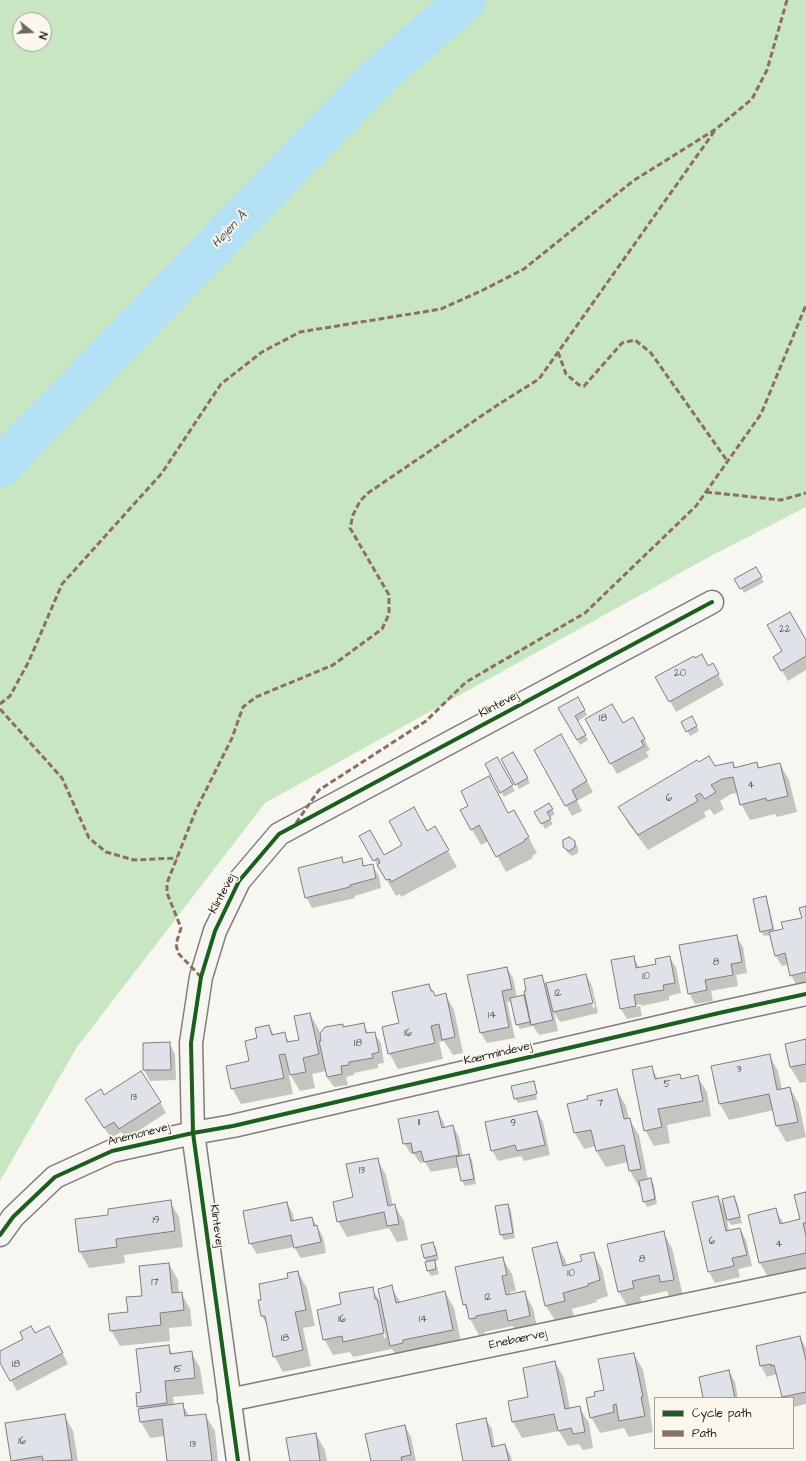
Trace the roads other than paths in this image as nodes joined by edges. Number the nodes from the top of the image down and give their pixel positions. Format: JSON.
{"nodes":[{"id":1,"x":712,"y":602,"type":"dead end"},
{"id":2,"x":806,"y":994,"type":"edge"},
{"id":3,"x":193,"y":1133,"type":"junction"},
{"id":4,"x":0,"y":1235,"type":"edge"},
{"id":5,"x":806,"y":1280,"type":"edge"},
{"id":6,"x":229,"y":1400,"type":"junction"},
{"id":7,"x":238,"y":1461,"type":"edge"}],
"edges":[{"from":1,"to":3,"type":"street","name":"Klintevej"},
{"from":2,"to":3,"type":"street","name":"Kærmindevej"},
{"from":3,"to":4,"type":"street","name":"Anemonevej"},
{"from":3,"to":6,"type":"street","name":"Klintevej"},
{"from":5,"to":6,"type":"street","name":"Enebærvej"},
{"from":6,"to":7,"type":"street","name":"Klintevej"}]}
